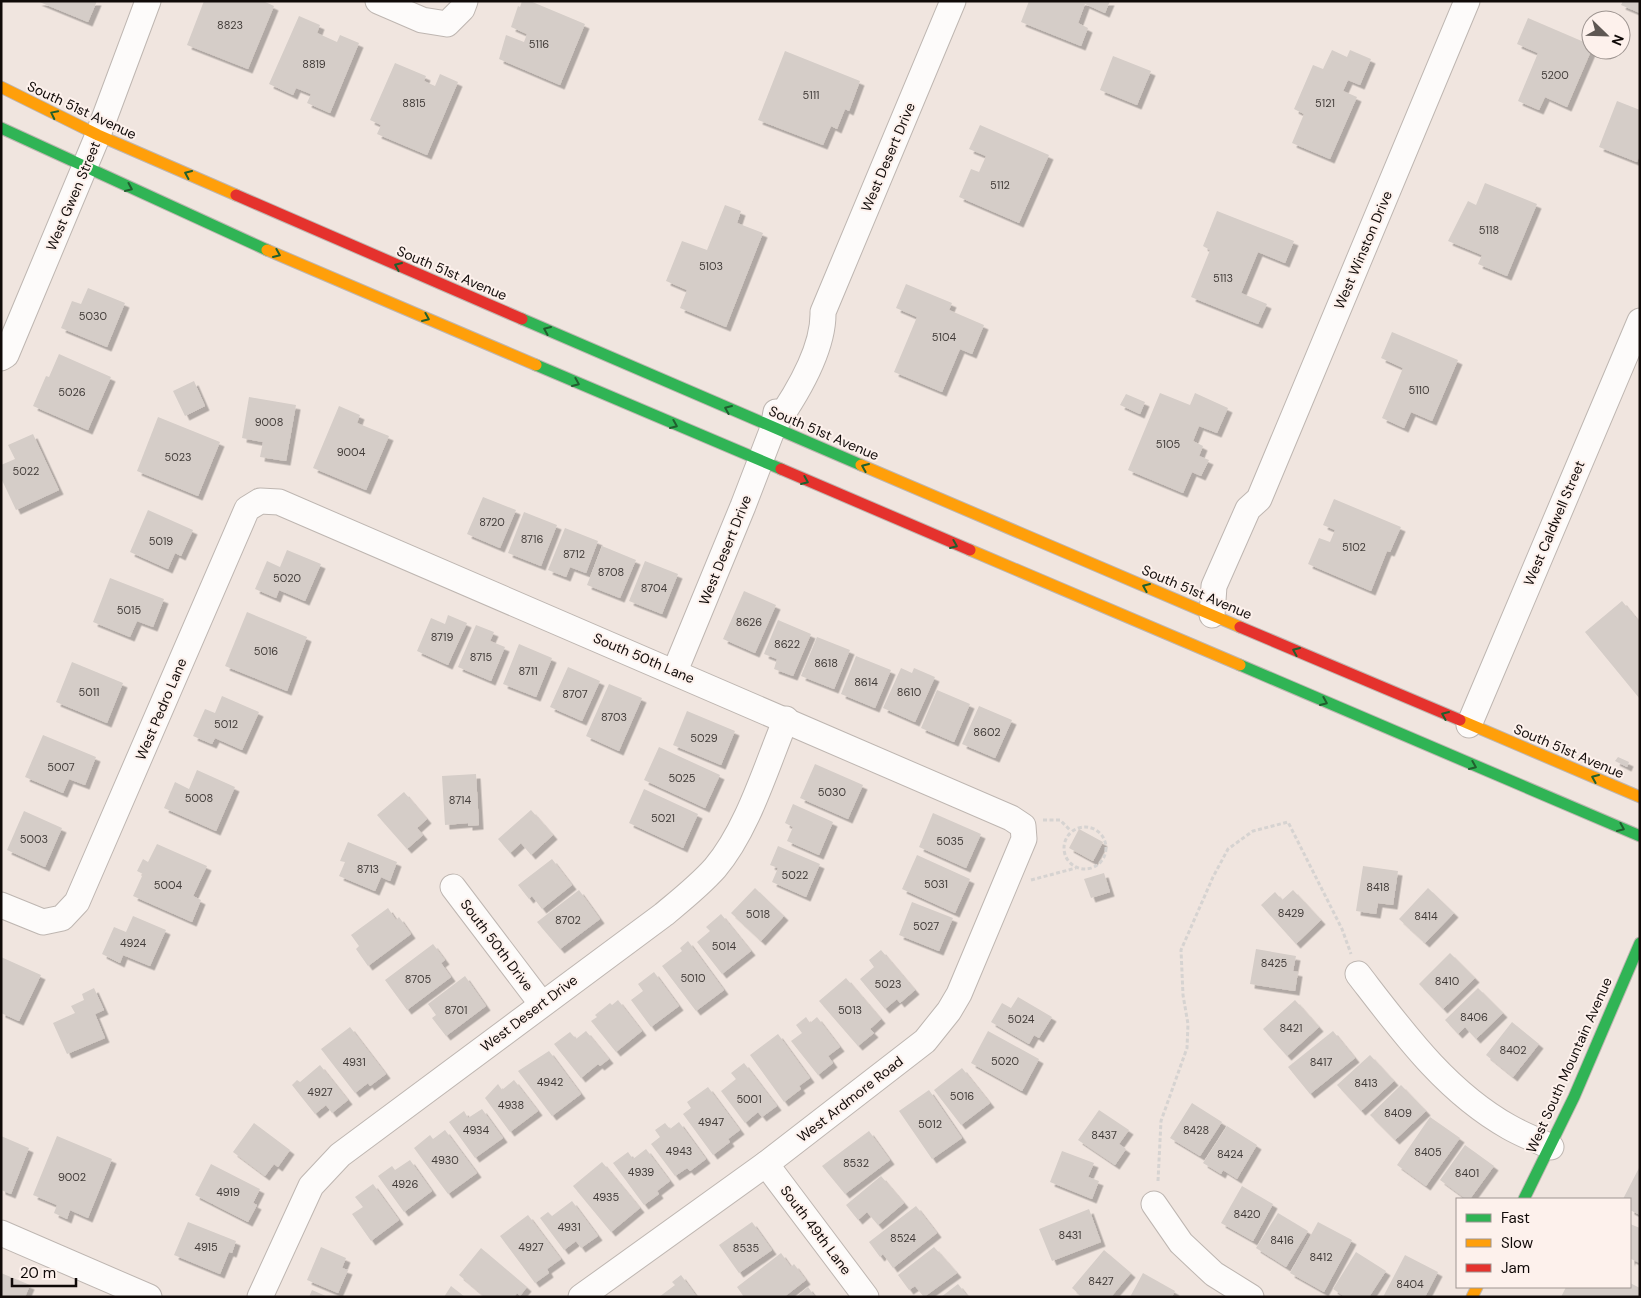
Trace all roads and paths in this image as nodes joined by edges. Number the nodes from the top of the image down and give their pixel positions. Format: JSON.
{"nodes":[{"id":1,"x":148,"y":1,"type":"edge"},
{"id":2,"x":378,"y":1,"type":"edge"},
{"id":3,"x":465,"y":1,"type":"edge"},
{"id":4,"x":953,"y":1,"type":"edge"},
{"id":5,"x":1466,"y":1,"type":"edge"},
{"id":6,"x":1,"y":87,"type":"edge"},
{"id":7,"x":1,"y":128,"type":"edge"},
{"id":8,"x":98,"y":135,"type":"junction"},
{"id":9,"x":84,"y":168,"type":"junction"},
{"id":10,"x":1640,"y":321,"type":"edge"},
{"id":11,"x":1,"y":358,"type":"edge"},
{"id":12,"x":773,"y":428,"type":"junction"},
{"id":13,"x":760,"y":462,"type":"junction"},
{"id":14,"x":260,"y":501,"type":"joint"},
{"id":15,"x":1212,"y":615,"type":"junction"},
{"id":16,"x":1198,"y":648,"type":"junction"},
{"id":17,"x":675,"y":671,"type":"junction"},
{"id":18,"x":786,"y":719,"type":"junction"},
{"id":19,"x":1469,"y":725,"type":"junction"},
{"id":20,"x":1640,"y":797,"type":"edge"},
{"id":21,"x":1023,"y":826,"type":"junction"},
{"id":22,"x":1072,"y":831,"type":"junction"},
{"id":23,"x":1640,"y":836,"type":"edge"},
{"id":24,"x":1079,"y":868,"type":"junction"},
{"id":25,"x":1006,"y":884,"type":"junction"},
{"id":26,"x":453,"y":887,"type":"dead end"},
{"id":27,"x":1,"y":905,"type":"edge"},
{"id":28,"x":1640,"y":943,"type":"edge"},
{"id":29,"x":1358,"y":974,"type":"joint"},
{"id":30,"x":541,"y":1003,"type":"junction"},
{"id":31,"x":1551,"y":1146,"type":"junction"},
{"id":32,"x":766,"y":1164,"type":"junction"},
{"id":33,"x":1525,"y":1198,"type":"edge"},
{"id":34,"x":1154,"y":1204,"type":"joint"},
{"id":35,"x":1,"y":1233,"type":"edge"},
{"id":36,"x":149,"y":1297,"type":"edge"},
{"id":37,"x":260,"y":1297,"type":"edge"},
{"id":38,"x":581,"y":1297,"type":"edge"},
{"id":39,"x":866,"y":1297,"type":"edge"},
{"id":40,"x":1251,"y":1297,"type":"edge"}],
"edges":[{"from":1,"to":8,"type":"street","name":"West Gwen Street"},
{"from":2,"to":3,"type":"street"},
{"from":4,"to":12,"type":"street","name":"West Desert Drive"},
{"from":5,"to":15,"type":"street","name":"West Winston Drive"},
{"from":8,"to":6,"type":"main road","name":"South 51st Avenue","one_way":true},
{"from":7,"to":9,"type":"main road"},
{"from":8,"to":9,"type":"street","name":"West Gwen Street"},
{"from":12,"to":8,"type":"main road","name":"South 51st Avenue","one_way":true},
{"from":9,"to":11,"type":"street","name":"West Gwen Street"},
{"from":9,"to":13,"type":"main road","one_way":true},
{"from":10,"to":19,"type":"street","name":"West Caldwell Street"},
{"from":12,"to":13,"type":"street","name":"West Desert Drive"},
{"from":15,"to":12,"type":"main road","name":"South 51st Avenue","one_way":true},
{"from":13,"to":16,"type":"main road","one_way":true},
{"from":13,"to":17,"type":"street","name":"West Desert Drive"},
{"from":14,"to":17,"type":"street","name":"South 50th Lane"},
{"from":14,"to":27,"type":"street","name":"West Pedro Lane"},
{"from":15,"to":16,"type":"street","name":"West Winston Drive"},
{"from":19,"to":15,"type":"main road","name":"South 51st Avenue","one_way":true},
{"from":16,"to":23,"type":"main road","one_way":true},
{"from":17,"to":18,"type":"street","name":"South 50th Lane"},
{"from":18,"to":21,"type":"street","name":"South 50th Lane"},
{"from":18,"to":30,"type":"street","name":"West Desert Drive"},
{"from":20,"to":19,"type":"main road","name":"South 51st Avenue","one_way":true},
{"from":21,"to":22,"type":"path"},
{"from":21,"to":25,"type":"street","name":"West Ardmore Road"},
{"from":22,"to":24,"type":"path"},
{"from":22,"to":24,"type":"path"},
{"from":24,"to":25,"type":"path"},
{"from":25,"to":32,"type":"street","name":"West Ardmore Road"},
{"from":26,"to":30,"type":"street","name":"South 50th Drive"},
{"from":28,"to":31,"type":"main road","name":"West South Mountain Avenue"},
{"from":29,"to":31,"type":"street"},
{"from":29,"to":34,"type":"path"},
{"from":30,"to":37,"type":"street","name":"West Desert Drive"},
{"from":31,"to":33,"type":"main road","name":"West South Mountain Avenue"},
{"from":32,"to":38,"type":"street","name":"West Ardmore Road"},
{"from":32,"to":39,"type":"street","name":"South 49th Lane"},
{"from":34,"to":40,"type":"street"},
{"from":35,"to":36,"type":"street"}]}
